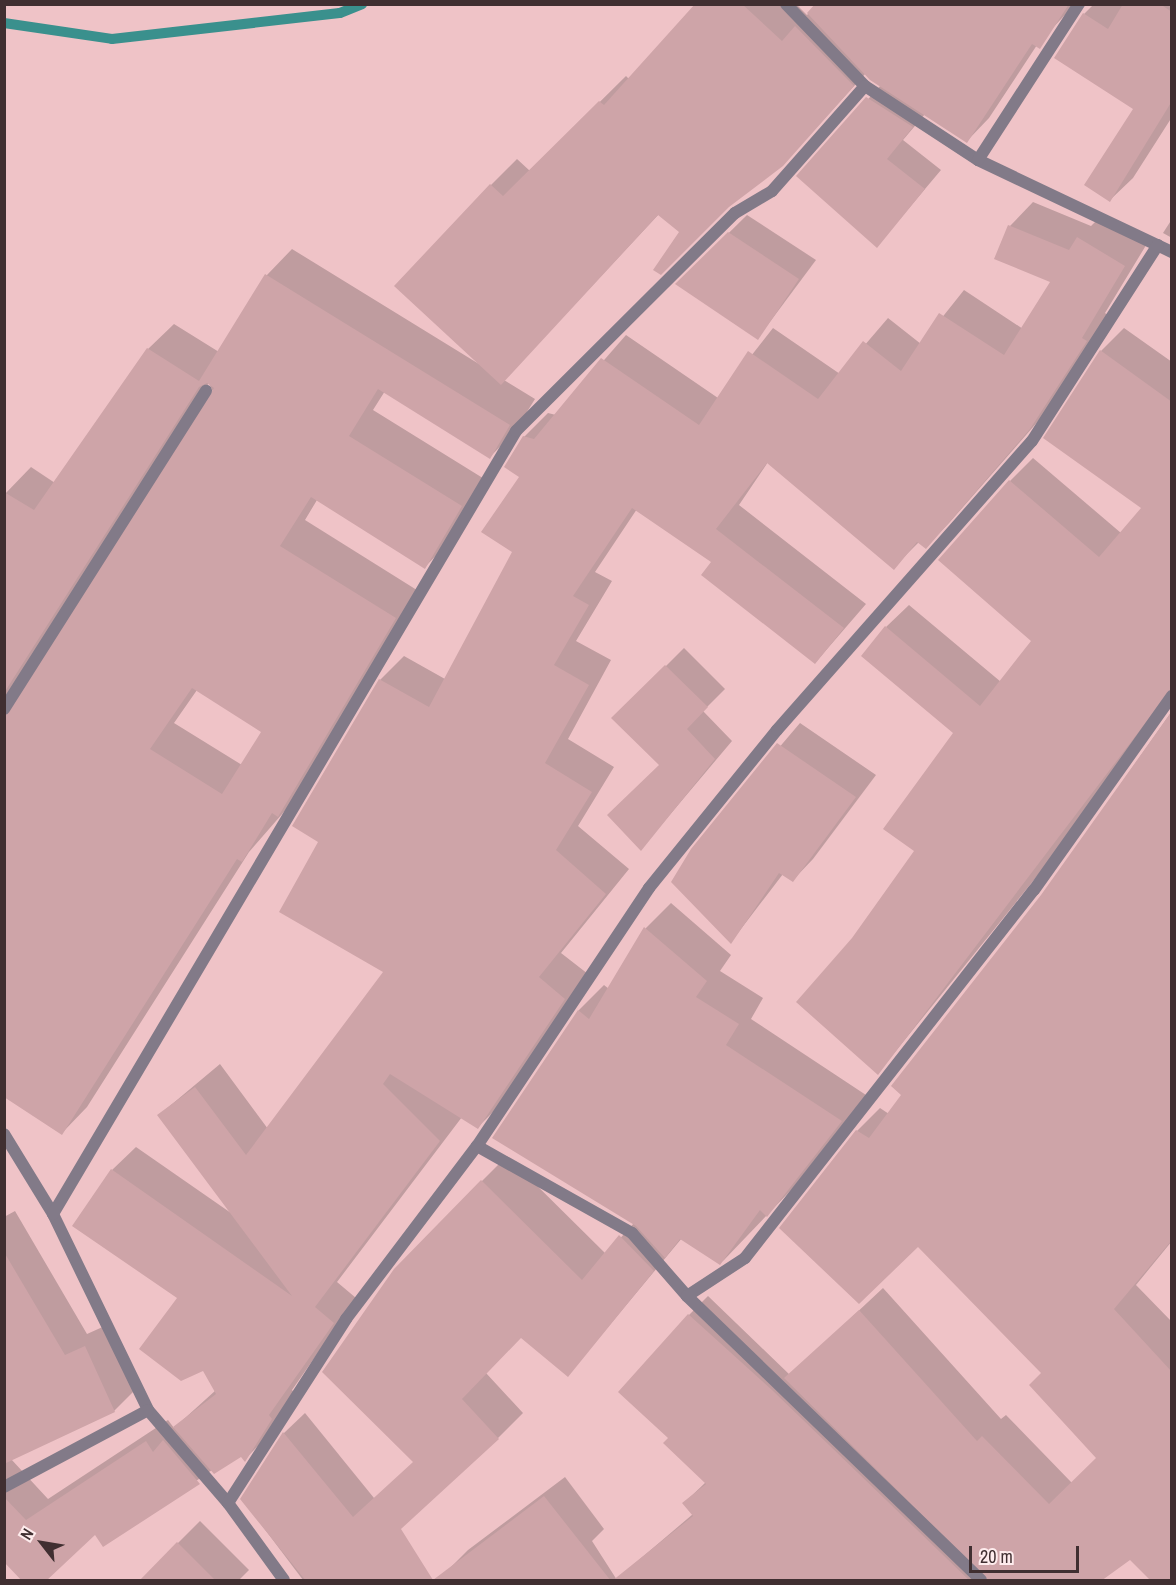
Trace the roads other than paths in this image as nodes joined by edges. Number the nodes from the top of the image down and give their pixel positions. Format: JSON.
{"nodes":[{"id":1,"x":786,"y":4,"type":"edge"},
{"id":2,"x":1079,"y":4,"type":"edge"},
{"id":3,"x":865,"y":86,"type":"junction"},
{"id":4,"x":978,"y":160,"type":"junction"},
{"id":5,"x":1158,"y":245,"type":"junction"},
{"id":6,"x":1172,"y":252,"type":"edge"},
{"id":7,"x":206,"y":391,"type":"dead end"},
{"id":8,"x":1172,"y":696,"type":"edge"},
{"id":9,"x":4,"y":709,"type":"edge"},
{"id":10,"x":4,"y":1134,"type":"edge"},
{"id":11,"x":477,"y":1146,"type":"junction"},
{"id":12,"x":53,"y":1214,"type":"junction"},
{"id":13,"x":687,"y":1296,"type":"junction"},
{"id":14,"x":148,"y":1410,"type":"junction"},
{"id":15,"x":4,"y":1487,"type":"edge"},
{"id":16,"x":228,"y":1503,"type":"junction"},
{"id":17,"x":284,"y":1581,"type":"edge"},
{"id":18,"x":981,"y":1581,"type":"edge"}],
"edges":[{"from":1,"to":3,"type":"street"},
{"from":2,"to":4,"type":"street"},
{"from":3,"to":4,"type":"street"},
{"from":3,"to":12,"type":"street"},
{"from":4,"to":5,"type":"street"},
{"from":5,"to":6,"type":"street"},
{"from":5,"to":11,"type":"street"},
{"from":7,"to":9,"type":"street"},
{"from":8,"to":13,"type":"street"},
{"from":10,"to":12,"type":"street"},
{"from":11,"to":13,"type":"street"},
{"from":11,"to":16,"type":"street"},
{"from":12,"to":14,"type":"street"},
{"from":13,"to":18,"type":"street"},
{"from":14,"to":15,"type":"street"},
{"from":14,"to":16,"type":"street"},
{"from":16,"to":17,"type":"street"}]}
